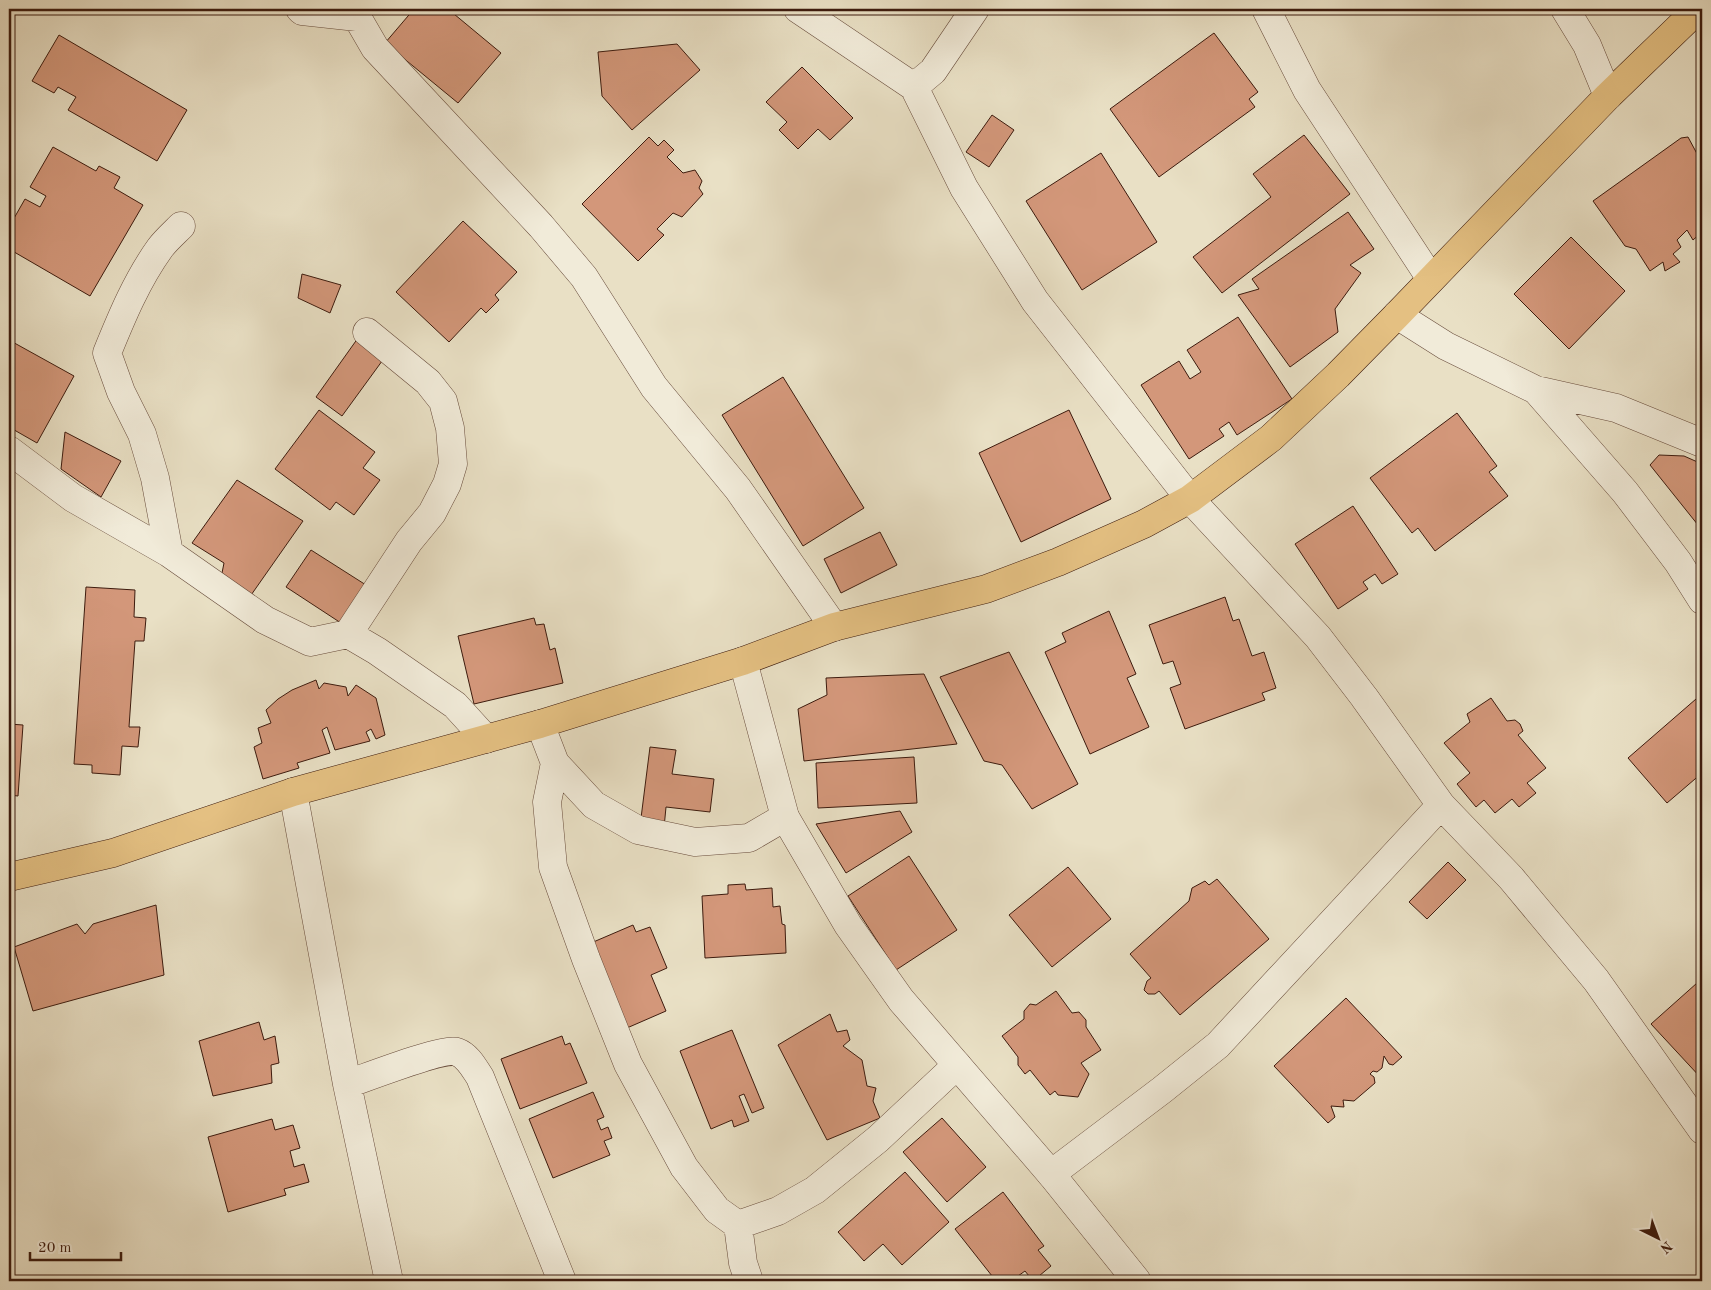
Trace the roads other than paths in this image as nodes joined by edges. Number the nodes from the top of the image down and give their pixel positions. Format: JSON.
{"nodes":[{"id":1,"x":300,"y":9,"type":"edge"},
{"id":2,"x":798,"y":9,"type":"edge"},
{"id":3,"x":975,"y":9,"type":"edge"},
{"id":4,"x":1266,"y":9,"type":"edge"},
{"id":5,"x":1565,"y":9,"type":"edge"},
{"id":6,"x":1698,"y":9,"type":"edge"},
{"id":7,"x":358,"y":13,"type":"edge"},
{"id":8,"x":914,"y":87,"type":"junction"},
{"id":9,"x":1608,"y":96,"type":"junction"},
{"id":10,"x":181,"y":226,"type":"dead end"},
{"id":11,"x":1431,"y":279,"type":"junction"},
{"id":12,"x":1397,"y":315,"type":"junction"},
{"id":13,"x":367,"y":332,"type":"dead end"},
{"id":14,"x":1536,"y":390,"type":"junction"},
{"id":15,"x":1702,"y":443,"type":"edge"},
{"id":16,"x":9,"y":450,"type":"edge"},
{"id":17,"x":1190,"y":499,"type":"junction"},
{"id":18,"x":169,"y":553,"type":"junction"},
{"id":19,"x":1702,"y":600,"type":"edge"},
{"id":20,"x":834,"y":627,"type":"junction"},
{"id":21,"x":348,"y":634,"type":"junction"},
{"id":22,"x":743,"y":661,"type":"junction"},
{"id":23,"x":540,"y":724,"type":"junction"},
{"id":24,"x":486,"y":739,"type":"junction"},
{"id":25,"x":555,"y":763,"type":"junction"},
{"id":26,"x":293,"y":792,"type":"junction"},
{"id":27,"x":1441,"y":805,"type":"junction"},
{"id":28,"x":785,"y":817,"type":"junction"},
{"id":29,"x":9,"y":877,"type":"edge"},
{"id":30,"x":957,"y":1065,"type":"junction"},
{"id":31,"x":347,"y":1084,"type":"junction"},
{"id":32,"x":1702,"y":1130,"type":"edge"},
{"id":33,"x":1051,"y":1174,"type":"junction"},
{"id":34,"x":738,"y":1225,"type":"junction"},
{"id":35,"x":389,"y":1281,"type":"edge"},
{"id":36,"x":562,"y":1281,"type":"edge"},
{"id":37,"x":750,"y":1281,"type":"edge"},
{"id":38,"x":1137,"y":1281,"type":"edge"}],
"edges":[{"from":1,"to":7,"type":"street"},
{"from":2,"to":8,"type":"street"},
{"from":3,"to":8,"type":"street"},
{"from":4,"to":11,"type":"street"},
{"from":5,"to":9,"type":"street"},
{"from":6,"to":9,"type":"highway"},
{"from":7,"to":20,"type":"street"},
{"from":8,"to":17,"type":"street"},
{"from":9,"to":11,"type":"highway"},
{"from":10,"to":18,"type":"street"},
{"from":11,"to":12,"type":"highway"},
{"from":12,"to":14,"type":"street"},
{"from":12,"to":17,"type":"highway"},
{"from":13,"to":21,"type":"street"},
{"from":14,"to":15,"type":"street"},
{"from":14,"to":19,"type":"street"},
{"from":16,"to":18,"type":"street"},
{"from":17,"to":20,"type":"highway"},
{"from":17,"to":27,"type":"street"},
{"from":18,"to":21,"type":"street"},
{"from":20,"to":22,"type":"highway"},
{"from":21,"to":24,"type":"street"},
{"from":22,"to":23,"type":"highway"},
{"from":22,"to":28,"type":"street"},
{"from":23,"to":24,"type":"highway"},
{"from":23,"to":25,"type":"street"},
{"from":24,"to":26,"type":"highway"},
{"from":25,"to":28,"type":"street"},
{"from":25,"to":34,"type":"street"},
{"from":26,"to":29,"type":"highway"},
{"from":26,"to":31,"type":"street"},
{"from":27,"to":32,"type":"street"},
{"from":27,"to":33,"type":"street"},
{"from":28,"to":30,"type":"street"},
{"from":30,"to":33,"type":"street"},
{"from":30,"to":34,"type":"street"},
{"from":31,"to":35,"type":"street"},
{"from":31,"to":36,"type":"street"},
{"from":33,"to":38,"type":"street"},
{"from":34,"to":37,"type":"street"}]}
